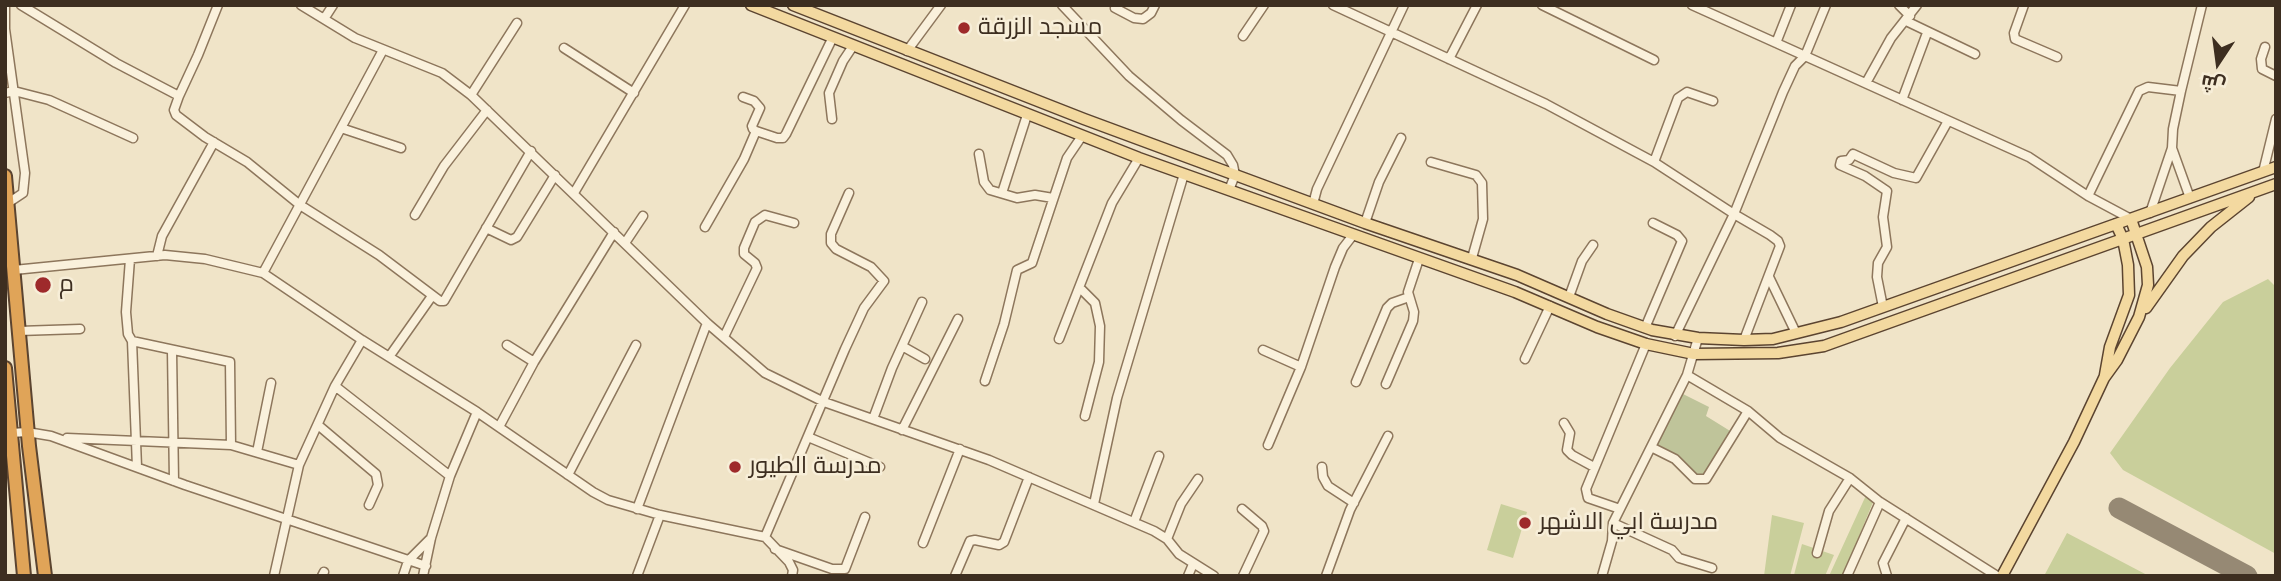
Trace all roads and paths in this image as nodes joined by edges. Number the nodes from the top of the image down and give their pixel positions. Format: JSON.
{"nodes":[{"id":1,"x":5,"y":5,"type":"edge"},
{"id":2,"x":21,"y":5,"type":"edge"},
{"id":3,"x":218,"y":5,"type":"edge"},
{"id":4,"x":301,"y":5,"type":"edge"},
{"id":5,"x":333,"y":5,"type":"edge"},
{"id":6,"x":685,"y":5,"type":"edge"},
{"id":7,"x":751,"y":5,"type":"edge"},
{"id":8,"x":793,"y":5,"type":"edge"},
{"id":9,"x":941,"y":5,"type":"edge"},
{"id":10,"x":1155,"y":5,"type":"edge"},
{"id":11,"x":1264,"y":5,"type":"edge"},
{"id":12,"x":1333,"y":5,"type":"edge"},
{"id":13,"x":1404,"y":5,"type":"edge"},
{"id":14,"x":1477,"y":5,"type":"edge"},
{"id":15,"x":1542,"y":5,"type":"edge"},
{"id":16,"x":1692,"y":5,"type":"edge"},
{"id":17,"x":1791,"y":5,"type":"edge"},
{"id":18,"x":1826,"y":5,"type":"edge"},
{"id":19,"x":1899,"y":5,"type":"edge"},
{"id":20,"x":1917,"y":5,"type":"edge"},
{"id":21,"x":2024,"y":5,"type":"edge"},
{"id":22,"x":2202,"y":5,"type":"edge"},
{"id":23,"x":1065,"y":7,"type":"edge"},
{"id":24,"x":1115,"y":8,"type":"dead end"},
{"id":25,"x":324,"y":19,"type":"junction"},
{"id":26,"x":1908,"y":19,"type":"junction"},
{"id":27,"x":517,"y":23,"type":"dead end"},
{"id":28,"x":1391,"y":33,"type":"junction"},
{"id":29,"x":1927,"y":33,"type":"junction"},
{"id":30,"x":1243,"y":36,"type":"dead end"},
{"id":31,"x":832,"y":39,"type":"junction"},
{"id":32,"x":1776,"y":43,"type":"junction"},
{"id":33,"x":853,"y":46,"type":"junction"},
{"id":34,"x":2265,"y":47,"type":"dead end"},
{"id":35,"x":564,"y":48,"type":"dead end"},
{"id":36,"x":383,"y":50,"type":"junction"},
{"id":37,"x":907,"y":51,"type":"junction"},
{"id":38,"x":1975,"y":54,"type":"dead end"},
{"id":39,"x":1805,"y":56,"type":"junction"},
{"id":40,"x":2057,"y":57,"type":"dead end"},
{"id":41,"x":1449,"y":59,"type":"junction"},
{"id":42,"x":1654,"y":60,"type":"dead end"},
{"id":43,"x":2276,"y":76,"type":"edge"},
{"id":44,"x":1866,"y":83,"type":"junction"},
{"id":45,"x":2181,"y":91,"type":"junction"},
{"id":46,"x":10,"y":92,"type":"edge"},
{"id":47,"x":634,"y":93,"type":"junction"},
{"id":48,"x":471,"y":95,"type":"junction"},
{"id":49,"x":179,"y":96,"type":"junction"},
{"id":50,"x":743,"y":97,"type":"dead end"},
{"id":51,"x":1902,"y":100,"type":"junction"},
{"id":52,"x":1713,"y":101,"type":"dead end"},
{"id":53,"x":487,"y":110,"type":"junction"},
{"id":54,"x":1027,"y":115,"type":"junction"},
{"id":55,"x":832,"y":119,"type":"dead end"},
{"id":56,"x":2276,"y":119,"type":"edge"},
{"id":57,"x":1948,"y":121,"type":"junction"},
{"id":58,"x":341,"y":128,"type":"junction"},
{"id":59,"x":756,"y":131,"type":"junction"},
{"id":60,"x":1082,"y":135,"type":"junction"},
{"id":61,"x":133,"y":138,"type":"dead end"},
{"id":62,"x":1401,"y":138,"type":"dead end"},
{"id":63,"x":214,"y":142,"type":"junction"},
{"id":64,"x":401,"y":148,"type":"dead end"},
{"id":65,"x":2172,"y":148,"type":"junction"},
{"id":66,"x":531,"y":151,"type":"junction"},
{"id":67,"x":979,"y":154,"type":"dead end"},
{"id":68,"x":1139,"y":158,"type":"junction"},
{"id":69,"x":1431,"y":162,"type":"dead end"},
{"id":70,"x":1654,"y":162,"type":"junction"},
{"id":71,"x":2276,"y":167,"type":"edge"},
{"id":72,"x":2263,"y":172,"type":"junction"},
{"id":73,"x":1184,"y":174,"type":"junction"},
{"id":74,"x":555,"y":175,"type":"junction"},
{"id":75,"x":1235,"y":175,"type":"junction"},
{"id":76,"x":5,"y":176,"type":"edge"},
{"id":77,"x":2276,"y":184,"type":"edge"},
{"id":78,"x":1229,"y":190,"type":"junction"},
{"id":79,"x":2257,"y":191,"type":"junction"},
{"id":80,"x":574,"y":193,"type":"junction"},
{"id":81,"x":849,"y":193,"type":"dead end"},
{"id":82,"x":1002,"y":193,"type":"junction"},
{"id":83,"x":2088,"y":196,"type":"junction"},
{"id":84,"x":1053,"y":198,"type":"junction"},
{"id":85,"x":2190,"y":198,"type":"junction"},
{"id":86,"x":8,"y":203,"type":"junction"},
{"id":87,"x":1313,"y":204,"type":"junction"},
{"id":88,"x":300,"y":205,"type":"junction"},
{"id":89,"x":2109,"y":208,"type":"junction"},
{"id":90,"x":2150,"y":213,"type":"junction"},
{"id":91,"x":1734,"y":214,"type":"junction"},
{"id":92,"x":415,"y":215,"type":"dead end"},
{"id":93,"x":643,"y":216,"type":"dead end"},
{"id":94,"x":2131,"y":219,"type":"junction"},
{"id":95,"x":794,"y":223,"type":"dead end"},
{"id":96,"x":1365,"y":223,"type":"junction"},
{"id":97,"x":1653,"y":223,"type":"dead end"},
{"id":98,"x":2116,"y":224,"type":"junction"},
{"id":99,"x":705,"y":227,"type":"dead end"},
{"id":100,"x":486,"y":228,"type":"junction"},
{"id":101,"x":614,"y":232,"type":"junction"},
{"id":102,"x":2137,"y":233,"type":"junction"},
{"id":103,"x":1353,"y":235,"type":"junction"},
{"id":104,"x":2123,"y":239,"type":"junction"},
{"id":105,"x":625,"y":243,"type":"junction"},
{"id":106,"x":1593,"y":245,"type":"dead end"},
{"id":107,"x":157,"y":256,"type":"junction"},
{"id":108,"x":1472,"y":258,"type":"junction"},
{"id":109,"x":130,"y":259,"type":"junction"},
{"id":110,"x":1419,"y":259,"type":"junction"},
{"id":111,"x":13,"y":270,"type":"junction"},
{"id":112,"x":263,"y":274,"type":"junction"},
{"id":113,"x":1769,"y":278,"type":"junction"},
{"id":114,"x":1080,"y":288,"type":"junction"},
{"id":115,"x":432,"y":296,"type":"junction"},
{"id":116,"x":1569,"y":297,"type":"junction"},
{"id":117,"x":1409,"y":298,"type":"junction"},
{"id":118,"x":922,"y":302,"type":"dead end"},
{"id":119,"x":1550,"y":306,"type":"junction"},
{"id":120,"x":1882,"y":307,"type":"junction"},
{"id":121,"x":2139,"y":317,"type":"junction"},
{"id":122,"x":958,"y":319,"type":"dead end"},
{"id":123,"x":707,"y":323,"type":"junction"},
{"id":124,"x":1645,"y":328,"type":"junction"},
{"id":125,"x":80,"y":329,"type":"dead end"},
{"id":126,"x":19,"y":331,"type":"junction"},
{"id":127,"x":1796,"y":333,"type":"junction"},
{"id":128,"x":1675,"y":335,"type":"junction"},
{"id":129,"x":724,"y":337,"type":"junction"},
{"id":130,"x":1698,"y":338,"type":"junction"},
{"id":131,"x":1059,"y":339,"type":"dead end"},
{"id":132,"x":362,"y":340,"type":"junction"},
{"id":133,"x":1744,"y":340,"type":"junction"},
{"id":134,"x":132,"y":341,"type":"junction"},
{"id":135,"x":1646,"y":344,"type":"junction"},
{"id":136,"x":507,"y":345,"type":"dead end"},
{"id":137,"x":636,"y":345,"type":"dead end"},
{"id":138,"x":902,"y":346,"type":"junction"},
{"id":139,"x":1263,"y":350,"type":"dead end"},
{"id":140,"x":172,"y":351,"type":"junction"},
{"id":141,"x":1695,"y":354,"type":"junction"},
{"id":142,"x":389,"y":357,"type":"junction"},
{"id":143,"x":925,"y":359,"type":"dead end"},
{"id":144,"x":1525,"y":359,"type":"dead end"},
{"id":145,"x":534,"y":362,"type":"junction"},
{"id":146,"x":1301,"y":367,"type":"junction"},
{"id":147,"x":5,"y":368,"type":"edge"},
{"id":148,"x":1687,"y":375,"type":"junction"},
{"id":149,"x":2104,"y":378,"type":"junction"},
{"id":150,"x":985,"y":381,"type":"dead end"},
{"id":151,"x":1356,"y":382,"type":"dead end"},
{"id":152,"x":271,"y":383,"type":"dead end"},
{"id":153,"x":1386,"y":384,"type":"dead end"},
{"id":154,"x":335,"y":386,"type":"junction"},
{"id":155,"x":824,"y":402,"type":"junction"},
{"id":156,"x":1748,"y":411,"type":"junction"},
{"id":157,"x":477,"y":412,"type":"junction"},
{"id":158,"x":1085,"y":416,"type":"dead end"},
{"id":159,"x":873,"y":419,"type":"junction"},
{"id":160,"x":1564,"y":424,"type":"dead end"},
{"id":161,"x":318,"y":425,"type":"junction"},
{"id":162,"x":499,"y":427,"type":"junction"},
{"id":163,"x":902,"y":430,"type":"junction"},
{"id":164,"x":27,"y":432,"type":"junction"},
{"id":165,"x":11,"y":433,"type":"junction"},
{"id":166,"x":1388,"y":436,"type":"dead end"},
{"id":167,"x":808,"y":437,"type":"junction"},
{"id":168,"x":57,"y":438,"type":"junction"},
{"id":169,"x":136,"y":440,"type":"junction"},
{"id":170,"x":175,"y":441,"type":"junction"},
{"id":171,"x":231,"y":444,"type":"junction"},
{"id":172,"x":1268,"y":445,"type":"dead end"},
{"id":173,"x":1651,"y":447,"type":"junction"},
{"id":174,"x":960,"y":450,"type":"junction"},
{"id":175,"x":257,"y":452,"type":"junction"},
{"id":176,"x":1158,"y":456,"type":"dead end"},
{"id":177,"x":299,"y":464,"type":"junction"},
{"id":178,"x":137,"y":467,"type":"junction"},
{"id":179,"x":880,"y":467,"type":"dead end"},
{"id":180,"x":1322,"y":467,"type":"dead end"},
{"id":181,"x":1594,"y":467,"type":"junction"},
{"id":182,"x":568,"y":475,"type":"junction"},
{"id":183,"x":450,"y":476,"type":"junction"},
{"id":184,"x":1029,"y":477,"type":"junction"},
{"id":185,"x":1850,"y":478,"type":"junction"},
{"id":186,"x":1198,"y":479,"type":"dead end"},
{"id":187,"x":174,"y":481,"type":"junction"},
{"id":188,"x":1880,"y":502,"type":"junction"},
{"id":189,"x":1354,"y":503,"type":"junction"},
{"id":190,"x":1094,"y":504,"type":"junction"},
{"id":191,"x":369,"y":505,"type":"dead end"},
{"id":192,"x":637,"y":509,"type":"junction"},
{"id":193,"x":1242,"y":509,"type":"dead end"},
{"id":194,"x":1620,"y":509,"type":"junction"},
{"id":195,"x":660,"y":515,"type":"junction"},
{"id":196,"x":865,"y":517,"type":"dead end"},
{"id":197,"x":287,"y":518,"type":"junction"},
{"id":198,"x":1906,"y":518,"type":"junction"},
{"id":199,"x":1134,"y":522,"type":"junction"},
{"id":200,"x":1613,"y":523,"type":"junction"},
{"id":201,"x":765,"y":537,"type":"junction"},
{"id":202,"x":431,"y":538,"type":"junction"},
{"id":203,"x":1167,"y":539,"type":"junction"},
{"id":204,"x":923,"y":543,"type":"dead end"},
{"id":205,"x":775,"y":549,"type":"junction"},
{"id":206,"x":1817,"y":553,"type":"dead end"},
{"id":207,"x":408,"y":561,"type":"junction"},
{"id":208,"x":1193,"y":564,"type":"junction"},
{"id":209,"x":426,"y":566,"type":"junction"},
{"id":210,"x":1712,"y":568,"type":"dead end"},
{"id":211,"x":24,"y":576,"type":"edge"},
{"id":212,"x":45,"y":576,"type":"edge"},
{"id":213,"x":274,"y":576,"type":"edge"},
{"id":214,"x":403,"y":576,"type":"edge"},
{"id":215,"x":424,"y":576,"type":"edge"},
{"id":216,"x":637,"y":576,"type":"edge"},
{"id":217,"x":792,"y":576,"type":"edge"},
{"id":218,"x":955,"y":576,"type":"edge"},
{"id":219,"x":1188,"y":576,"type":"edge"},
{"id":220,"x":1214,"y":576,"type":"edge"},
{"id":221,"x":1242,"y":576,"type":"edge"},
{"id":222,"x":1326,"y":576,"type":"edge"},
{"id":223,"x":1602,"y":576,"type":"edge"},
{"id":224,"x":1847,"y":576,"type":"edge"},
{"id":225,"x":1888,"y":576,"type":"edge"},
{"id":226,"x":2000,"y":576,"type":"edge"}],
"edges":[{"from":1,"to":46,"type":"street"},
{"from":2,"to":49,"type":"street"},
{"from":3,"to":49,"type":"street"},
{"from":4,"to":25,"type":"street"},
{"from":5,"to":25,"type":"street"},
{"from":6,"to":47,"type":"street"},
{"from":7,"to":31,"type":"main road"},
{"from":8,"to":37,"type":"main road"},
{"from":9,"to":37,"type":"street"},
{"from":10,"to":24,"type":"street"},
{"from":11,"to":30,"type":"street"},
{"from":12,"to":28,"type":"street"},
{"from":13,"to":28,"type":"street"},
{"from":14,"to":41,"type":"street"},
{"from":15,"to":42,"type":"street"},
{"from":16,"to":32,"type":"street"},
{"from":17,"to":32,"type":"street"},
{"from":18,"to":39,"type":"street"},
{"from":19,"to":26,"type":"street"},
{"from":20,"to":26,"type":"street"},
{"from":21,"to":40,"type":"street"},
{"from":22,"to":45,"type":"street"},
{"from":23,"to":75,"type":"street"},
{"from":25,"to":36,"type":"street"},
{"from":26,"to":29,"type":"street"},
{"from":26,"to":44,"type":"street"},
{"from":27,"to":48,"type":"street"},
{"from":28,"to":41,"type":"street"},
{"from":28,"to":87,"type":"street"},
{"from":29,"to":38,"type":"street"},
{"from":29,"to":51,"type":"street"},
{"from":31,"to":33,"type":"main road"},
{"from":31,"to":59,"type":"street"},
{"from":32,"to":39,"type":"street"},
{"from":33,"to":54,"type":"main road"},
{"from":33,"to":55,"type":"street"},
{"from":34,"to":43,"type":"street"},
{"from":35,"to":47,"type":"street"},
{"from":36,"to":48,"type":"street"},
{"from":36,"to":58,"type":"street"},
{"from":37,"to":75,"type":"main road"},
{"from":39,"to":44,"type":"street"},
{"from":39,"to":91,"type":"street"},
{"from":41,"to":70,"type":"street"},
{"from":44,"to":51,"type":"street"},
{"from":45,"to":65,"type":"street"},
{"from":45,"to":83,"type":"street"},
{"from":46,"to":61,"type":"street"},
{"from":46,"to":86,"type":"street"},
{"from":47,"to":80,"type":"street"},
{"from":48,"to":53,"type":"street"},
{"from":49,"to":63,"type":"street"},
{"from":50,"to":59,"type":"street"},
{"from":51,"to":57,"type":"street"},
{"from":52,"to":70,"type":"street"},
{"from":53,"to":66,"type":"street"},
{"from":53,"to":92,"type":"street"},
{"from":54,"to":60,"type":"main road"},
{"from":54,"to":82,"type":"street"},
{"from":56,"to":72,"type":"street"},
{"from":57,"to":83,"type":"street"},
{"from":57,"to":120,"type":"street"},
{"from":58,"to":64,"type":"street"},
{"from":58,"to":88,"type":"street"},
{"from":59,"to":99,"type":"street"},
{"from":60,"to":68,"type":"main road"},
{"from":60,"to":84,"type":"street"},
{"from":62,"to":96,"type":"street"},
{"from":63,"to":88,"type":"street"},
{"from":63,"to":107,"type":"street"},
{"from":65,"to":85,"type":"street"},
{"from":65,"to":90,"type":"street"},
{"from":66,"to":74,"type":"street"},
{"from":66,"to":100,"type":"street"},
{"from":67,"to":82,"type":"street"},
{"from":68,"to":73,"type":"main road"},
{"from":68,"to":114,"type":"street"},
{"from":69,"to":108,"type":"street"},
{"from":70,"to":91,"type":"street"},
{"from":71,"to":72,"type":"main road"},
{"from":72,"to":85,"type":"main road"},
{"from":73,"to":78,"type":"main road"},
{"from":73,"to":190,"type":"street"},
{"from":74,"to":80,"type":"street"},
{"from":74,"to":100,"type":"street"},
{"from":75,"to":78,"type":"street"},
{"from":75,"to":87,"type":"main road"},
{"from":76,"to":86,"type":"highway"},
{"from":77,"to":79,"type":"main road"},
{"from":78,"to":103,"type":"main road"},
{"from":79,"to":102,"type":"main road"},
{"from":79,"to":121,"type":"main road"},
{"from":80,"to":101,"type":"street"},
{"from":81,"to":155,"type":"street"},
{"from":82,"to":84,"type":"street"},
{"from":83,"to":89,"type":"street"},
{"from":84,"to":150,"type":"street"},
{"from":85,"to":90,"type":"main road"},
{"from":86,"to":111,"type":"highway"},
{"from":87,"to":96,"type":"main road"},
{"from":88,"to":112,"type":"street"},
{"from":88,"to":115,"type":"street"},
{"from":89,"to":94,"type":"street"},
{"from":89,"to":98,"type":"street"},
{"from":90,"to":94,"type":"main road"},
{"from":91,"to":113,"type":"street"},
{"from":91,"to":128,"type":"street"},
{"from":93,"to":105,"type":"street"},
{"from":94,"to":98,"type":"main road"},
{"from":94,"to":102,"type":"main road"},
{"from":95,"to":129,"type":"street"},
{"from":96,"to":108,"type":"main road"},
{"from":97,"to":124,"type":"street"},
{"from":98,"to":104,"type":"main road"},
{"from":98,"to":120,"type":"main road"},
{"from":100,"to":115,"type":"street"},
{"from":101,"to":105,"type":"street"},
{"from":101,"to":145,"type":"street"},
{"from":102,"to":104,"type":"main road"},
{"from":102,"to":121,"type":"main road"},
{"from":103,"to":110,"type":"main road"},
{"from":103,"to":146,"type":"street"},
{"from":104,"to":141,"type":"main road"},
{"from":104,"to":149,"type":"main road"},
{"from":105,"to":123,"type":"street"},
{"from":106,"to":116,"type":"street"},
{"from":107,"to":109,"type":"street"},
{"from":107,"to":112,"type":"street"},
{"from":108,"to":116,"type":"main road"},
{"from":109,"to":111,"type":"street"},
{"from":109,"to":134,"type":"street"},
{"from":110,"to":117,"type":"street"},
{"from":110,"to":119,"type":"main road"},
{"from":111,"to":126,"type":"highway"},
{"from":112,"to":132,"type":"street"},
{"from":113,"to":127,"type":"street"},
{"from":113,"to":133,"type":"street"},
{"from":114,"to":131,"type":"street"},
{"from":114,"to":158,"type":"street"},
{"from":115,"to":142,"type":"street"},
{"from":116,"to":124,"type":"main road"},
{"from":117,"to":151,"type":"street"},
{"from":117,"to":153,"type":"street"},
{"from":118,"to":138,"type":"street"},
{"from":119,"to":135,"type":"main road"},
{"from":119,"to":144,"type":"street"},
{"from":120,"to":127,"type":"main road"},
{"from":121,"to":149,"type":"main road"},
{"from":122,"to":163,"type":"street"},
{"from":123,"to":129,"type":"street"},
{"from":123,"to":192,"type":"street"},
{"from":124,"to":128,"type":"main road"},
{"from":125,"to":126,"type":"street"},
{"from":126,"to":164,"type":"highway"},
{"from":127,"to":133,"type":"main road"},
{"from":128,"to":130,"type":"main road"},
{"from":129,"to":155,"type":"street"},
{"from":130,"to":133,"type":"main road"},
{"from":130,"to":141,"type":"street"},
{"from":132,"to":142,"type":"street"},
{"from":132,"to":154,"type":"street"},
{"from":134,"to":140,"type":"street"},
{"from":134,"to":169,"type":"street"},
{"from":135,"to":141,"type":"main road"},
{"from":135,"to":181,"type":"street"},
{"from":136,"to":145,"type":"street"},
{"from":137,"to":182,"type":"street"},
{"from":138,"to":143,"type":"street"},
{"from":138,"to":159,"type":"street"},
{"from":139,"to":146,"type":"street"},
{"from":140,"to":170,"type":"street"},
{"from":140,"to":171,"type":"street"},
{"from":141,"to":148,"type":"street"},
{"from":142,"to":157,"type":"street"},
{"from":145,"to":162,"type":"street"},
{"from":146,"to":172,"type":"street"},
{"from":147,"to":165,"type":"highway"},
{"from":148,"to":156,"type":"street"},
{"from":148,"to":173,"type":"street"},
{"from":149,"to":226,"type":"main road"},
{"from":152,"to":175,"type":"street"},
{"from":154,"to":161,"type":"street"},
{"from":154,"to":183,"type":"street"},
{"from":155,"to":159,"type":"street"},
{"from":155,"to":167,"type":"street"},
{"from":156,"to":173,"type":"street"},
{"from":156,"to":185,"type":"street"},
{"from":157,"to":162,"type":"street"},
{"from":157,"to":183,"type":"street"},
{"from":159,"to":163,"type":"street"},
{"from":160,"to":181,"type":"street"},
{"from":161,"to":177,"type":"street"},
{"from":161,"to":191,"type":"street"},
{"from":162,"to":182,"type":"street"},
{"from":163,"to":174,"type":"street"},
{"from":164,"to":165,"type":"street"},
{"from":164,"to":168,"type":"street"},
{"from":164,"to":212,"type":"highway"},
{"from":165,"to":211,"type":"highway"},
{"from":166,"to":189,"type":"street"},
{"from":167,"to":179,"type":"street"},
{"from":167,"to":201,"type":"street"},
{"from":168,"to":169,"type":"street"},
{"from":168,"to":178,"type":"street"},
{"from":169,"to":170,"type":"street"},
{"from":169,"to":178,"type":"street"},
{"from":170,"to":171,"type":"street"},
{"from":170,"to":187,"type":"street"},
{"from":171,"to":175,"type":"street"},
{"from":173,"to":194,"type":"street"},
{"from":174,"to":184,"type":"street"},
{"from":174,"to":204,"type":"street"},
{"from":175,"to":177,"type":"street"},
{"from":176,"to":199,"type":"street"},
{"from":177,"to":197,"type":"street"},
{"from":178,"to":187,"type":"street"},
{"from":180,"to":189,"type":"street"},
{"from":181,"to":194,"type":"street"},
{"from":182,"to":192,"type":"street"},
{"from":183,"to":202,"type":"street"},
{"from":184,"to":190,"type":"street"},
{"from":184,"to":218,"type":"street"},
{"from":185,"to":188,"type":"street"},
{"from":185,"to":206,"type":"street"},
{"from":186,"to":203,"type":"street"},
{"from":187,"to":197,"type":"street"},
{"from":188,"to":198,"type":"street"},
{"from":188,"to":224,"type":"street"},
{"from":189,"to":222,"type":"street"},
{"from":190,"to":199,"type":"street"},
{"from":192,"to":195,"type":"street"},
{"from":193,"to":221,"type":"street"},
{"from":194,"to":200,"type":"street"},
{"from":195,"to":201,"type":"street"},
{"from":195,"to":216,"type":"street"},
{"from":196,"to":205,"type":"street"},
{"from":197,"to":207,"type":"street"},
{"from":197,"to":213,"type":"street"},
{"from":198,"to":225,"type":"street"},
{"from":198,"to":226,"type":"street"},
{"from":199,"to":203,"type":"street"},
{"from":200,"to":210,"type":"street"},
{"from":200,"to":223,"type":"street"},
{"from":201,"to":205,"type":"street"},
{"from":202,"to":207,"type":"street"},
{"from":202,"to":209,"type":"street"},
{"from":203,"to":208,"type":"street"},
{"from":205,"to":217,"type":"street"},
{"from":207,"to":209,"type":"street"},
{"from":207,"to":214,"type":"street"},
{"from":208,"to":219,"type":"street"},
{"from":208,"to":220,"type":"street"},
{"from":209,"to":215,"type":"street"}]}
